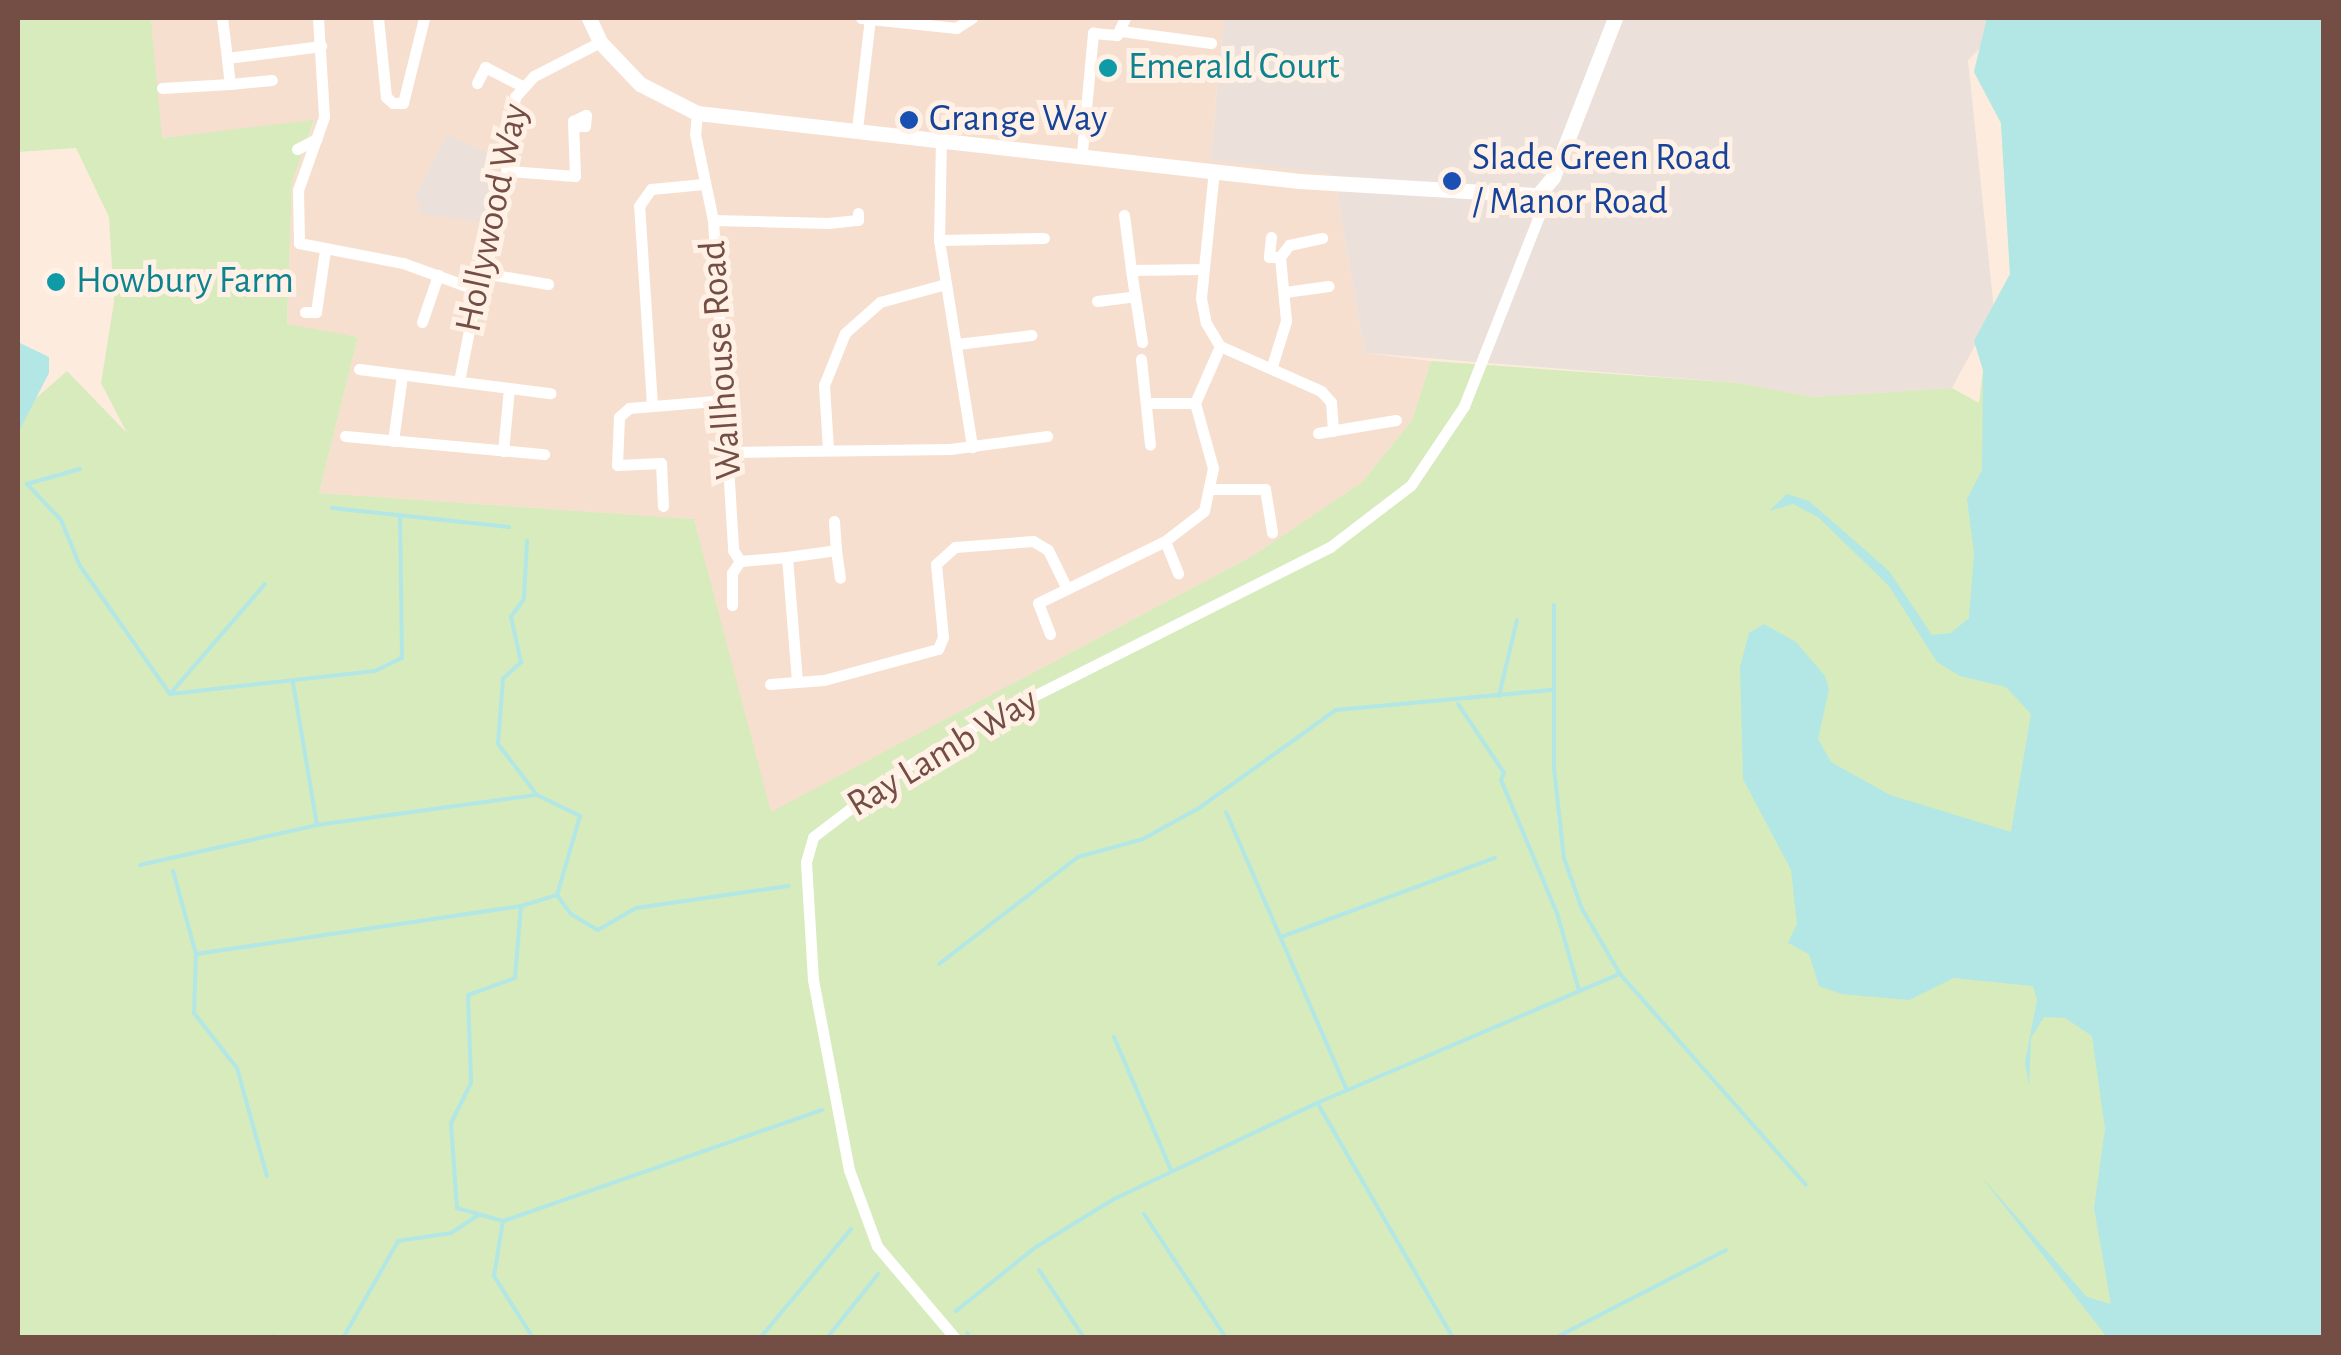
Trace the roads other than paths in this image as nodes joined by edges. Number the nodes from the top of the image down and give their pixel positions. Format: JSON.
{"nodes":[{"id":1,"x":222,"y":18,"type":"edge"},
{"id":2,"x":318,"y":18,"type":"edge"},
{"id":3,"x":378,"y":18,"type":"edge"},
{"id":4,"x":424,"y":18,"type":"edge"},
{"id":5,"x":588,"y":18,"type":"edge"},
{"id":6,"x":861,"y":18,"type":"edge"},
{"id":7,"x":870,"y":18,"type":"edge"},
{"id":8,"x":972,"y":18,"type":"edge"},
{"id":9,"x":1125,"y":18,"type":"edge"},
{"id":10,"x":1615,"y":18,"type":"edge"},
{"id":11,"x":1121,"y":31,"type":"junction"},
{"id":12,"x":600,"y":42,"type":"junction"},
{"id":13,"x":1210,"y":42,"type":"dead end"},
{"id":14,"x":321,"y":46,"type":"junction"},
{"id":15,"x":227,"y":58,"type":"junction"},
{"id":16,"x":272,"y":80,"type":"dead end"},
{"id":17,"x":230,"y":84,"type":"junction"},
{"id":18,"x":477,"y":84,"type":"dead end"},
{"id":19,"x":522,"y":86,"type":"junction"},
{"id":20,"x":162,"y":88,"type":"dead end"},
{"id":21,"x":697,"y":113,"type":"junction"},
{"id":22,"x":576,"y":126,"type":"dead end"},
{"id":23,"x":858,"y":129,"type":"junction"},
{"id":24,"x":940,"y":138,"type":"junction"},
{"id":25,"x":317,"y":139,"type":"junction"},
{"id":26,"x":297,"y":149,"type":"dead end"},
{"id":27,"x":1082,"y":152,"type":"junction"},
{"id":28,"x":1214,"y":170,"type":"junction"},
{"id":29,"x":509,"y":171,"type":"junction"},
{"id":30,"x":704,"y":184,"type":"junction"},
{"id":31,"x":1538,"y":195,"type":"junction"},
{"id":32,"x":1124,"y":215,"type":"dead end"},
{"id":33,"x":712,"y":220,"type":"junction"},
{"id":34,"x":858,"y":220,"type":"dead end"},
{"id":35,"x":1271,"y":237,"type":"dead end"},
{"id":36,"x":1044,"y":238,"type":"dead end"},
{"id":37,"x":1322,"y":238,"type":"dead end"},
{"id":38,"x":939,"y":240,"type":"junction"},
{"id":39,"x":325,"y":250,"type":"junction"},
{"id":40,"x":1280,"y":257,"type":"junction"},
{"id":41,"x":1203,"y":269,"type":"junction"},
{"id":42,"x":1131,"y":270,"type":"junction"},
{"id":43,"x":483,"y":274,"type":"junction"},
{"id":44,"x":438,"y":275,"type":"junction"},
{"id":45,"x":548,"y":284,"type":"dead end"},
{"id":46,"x":946,"y":284,"type":"junction"},
{"id":47,"x":1329,"y":286,"type":"dead end"},
{"id":48,"x":477,"y":290,"type":"junction"},
{"id":49,"x":1285,"y":292,"type":"junction"},
{"id":50,"x":1135,"y":296,"type":"junction"},
{"id":51,"x":1097,"y":301,"type":"dead end"},
{"id":52,"x":305,"y":312,"type":"dead end"},
{"id":53,"x":422,"y":322,"type":"dead end"},
{"id":54,"x":1032,"y":336,"type":"dead end"},
{"id":55,"x":1142,"y":342,"type":"dead end"},
{"id":56,"x":957,"y":344,"type":"junction"},
{"id":57,"x":1220,"y":346,"type":"junction"},
{"id":58,"x":1141,"y":359,"type":"dead end"},
{"id":59,"x":1272,"y":366,"type":"junction"},
{"id":60,"x":359,"y":369,"type":"dead end"},
{"id":61,"x":402,"y":374,"type":"junction"},
{"id":62,"x":459,"y":381,"type":"junction"},
{"id":63,"x":509,"y":389,"type":"junction"},
{"id":64,"x":550,"y":393,"type":"dead end"},
{"id":65,"x":727,"y":400,"type":"junction"},
{"id":66,"x":1148,"y":402,"type":"junction"},
{"id":67,"x":1195,"y":403,"type":"junction"},
{"id":68,"x":652,"y":406,"type":"junction"},
{"id":69,"x":1396,"y":420,"type":"dead end"},
{"id":70,"x":1334,"y":431,"type":"junction"},
{"id":71,"x":1318,"y":433,"type":"dead end"},
{"id":72,"x":345,"y":436,"type":"dead end"},
{"id":73,"x":1047,"y":436,"type":"dead end"},
{"id":74,"x":393,"y":441,"type":"junction"},
{"id":75,"x":1150,"y":445,"type":"dead end"},
{"id":76,"x":972,"y":447,"type":"junction"},
{"id":77,"x":828,"y":449,"type":"junction"},
{"id":78,"x":503,"y":450,"type":"junction"},
{"id":79,"x":728,"y":452,"type":"junction"},
{"id":80,"x":544,"y":454,"type":"dead end"},
{"id":81,"x":1212,"y":490,"type":"junction"},
{"id":82,"x":664,"y":506,"type":"dead end"},
{"id":83,"x":834,"y":520,"type":"dead end"},
{"id":84,"x":1272,"y":532,"type":"dead end"},
{"id":85,"x":1165,"y":541,"type":"junction"},
{"id":86,"x":836,"y":550,"type":"junction"},
{"id":87,"x":787,"y":557,"type":"junction"},
{"id":88,"x":740,"y":561,"type":"junction"},
{"id":89,"x":1178,"y":573,"type":"dead end"},
{"id":90,"x":840,"y":578,"type":"dead end"},
{"id":91,"x":1067,"y":588,"type":"junction"},
{"id":92,"x":732,"y":605,"type":"dead end"},
{"id":93,"x":1050,"y":634,"type":"dead end"},
{"id":94,"x":796,"y":682,"type":"junction"},
{"id":95,"x":770,"y":684,"type":"dead end"},
{"id":96,"x":956,"y":1338,"type":"edge"}],
"edges":[{"from":1,"to":15,"type":"street"},
{"from":2,"to":14,"type":"street"},
{"from":3,"to":4,"type":"street"},
{"from":5,"to":12,"type":"street"},
{"from":6,"to":7,"type":"street"},
{"from":7,"to":8,"type":"street"},
{"from":7,"to":23,"type":"street"},
{"from":9,"to":11,"type":"street"},
{"from":10,"to":31,"type":"street"},
{"from":11,"to":13,"type":"street"},
{"from":11,"to":27,"type":"street"},
{"from":12,"to":19,"type":"street","name":"Hollywood Way"},
{"from":12,"to":21,"type":"street"},
{"from":14,"to":15,"type":"street"},
{"from":14,"to":25,"type":"street"},
{"from":15,"to":17,"type":"street"},
{"from":16,"to":17,"type":"street"},
{"from":17,"to":20,"type":"street"},
{"from":18,"to":19,"type":"street"},
{"from":19,"to":29,"type":"street","name":"Hollywood Way"},
{"from":21,"to":23,"type":"street"},
{"from":21,"to":30,"type":"street","name":"Wallhouse Road"},
{"from":22,"to":29,"type":"street"},
{"from":23,"to":24,"type":"street"},
{"from":24,"to":27,"type":"street"},
{"from":24,"to":38,"type":"street"},
{"from":25,"to":26,"type":"street"},
{"from":25,"to":39,"type":"street"},
{"from":27,"to":28,"type":"street"},
{"from":28,"to":31,"type":"street"},
{"from":28,"to":41,"type":"street"},
{"from":29,"to":43,"type":"street","name":"Hollywood Way"},
{"from":30,"to":33,"type":"street","name":"Wallhouse Road"},
{"from":30,"to":68,"type":"street"},
{"from":31,"to":96,"type":"street","name":"Ray Lamb Way"},
{"from":32,"to":42,"type":"street"},
{"from":33,"to":34,"type":"street"},
{"from":33,"to":65,"type":"street","name":"Wallhouse Road"},
{"from":35,"to":40,"type":"street"},
{"from":36,"to":38,"type":"street"},
{"from":37,"to":40,"type":"street"},
{"from":38,"to":46,"type":"street"},
{"from":39,"to":44,"type":"street"},
{"from":39,"to":52,"type":"street"},
{"from":40,"to":49,"type":"street"},
{"from":41,"to":42,"type":"street"},
{"from":41,"to":57,"type":"street"},
{"from":42,"to":50,"type":"street"},
{"from":43,"to":45,"type":"street"},
{"from":43,"to":48,"type":"street","name":"Hollywood Way"},
{"from":44,"to":48,"type":"street"},
{"from":44,"to":53,"type":"street"},
{"from":46,"to":56,"type":"street"},
{"from":46,"to":77,"type":"street"},
{"from":47,"to":49,"type":"street"},
{"from":48,"to":62,"type":"street","name":"Hollywood Way"},
{"from":49,"to":59,"type":"street"},
{"from":50,"to":51,"type":"street"},
{"from":50,"to":55,"type":"street"},
{"from":54,"to":56,"type":"street"},
{"from":56,"to":76,"type":"street"},
{"from":57,"to":59,"type":"street"},
{"from":57,"to":67,"type":"street"},
{"from":58,"to":66,"type":"street"},
{"from":59,"to":70,"type":"street"},
{"from":60,"to":61,"type":"street","name":"Hollywood Way"},
{"from":61,"to":62,"type":"street","name":"Hollywood Way"},
{"from":61,"to":74,"type":"street"},
{"from":62,"to":63,"type":"street","name":"Hollywood Way"},
{"from":63,"to":64,"type":"street","name":"Hollywood Way"},
{"from":63,"to":78,"type":"street","name":"Hollywood Way"},
{"from":65,"to":68,"type":"street"},
{"from":65,"to":79,"type":"street","name":"Wallhouse Road"},
{"from":66,"to":67,"type":"street"},
{"from":66,"to":75,"type":"street"},
{"from":67,"to":81,"type":"street"},
{"from":68,"to":82,"type":"street"},
{"from":69,"to":70,"type":"street"},
{"from":70,"to":71,"type":"street"},
{"from":72,"to":74,"type":"street"},
{"from":73,"to":76,"type":"street"},
{"from":74,"to":78,"type":"street"},
{"from":76,"to":77,"type":"street"},
{"from":77,"to":79,"type":"street"},
{"from":78,"to":80,"type":"street"},
{"from":79,"to":88,"type":"street","name":"Wallhouse Road"},
{"from":81,"to":84,"type":"street"},
{"from":81,"to":85,"type":"street"},
{"from":83,"to":86,"type":"street"},
{"from":85,"to":89,"type":"street"},
{"from":85,"to":91,"type":"street"},
{"from":86,"to":87,"type":"street"},
{"from":86,"to":90,"type":"street"},
{"from":87,"to":88,"type":"street"},
{"from":87,"to":94,"type":"street"},
{"from":88,"to":92,"type":"street","name":"Wallhouse Road"},
{"from":91,"to":93,"type":"street"},
{"from":91,"to":94,"type":"street"},
{"from":94,"to":95,"type":"street"}]}
